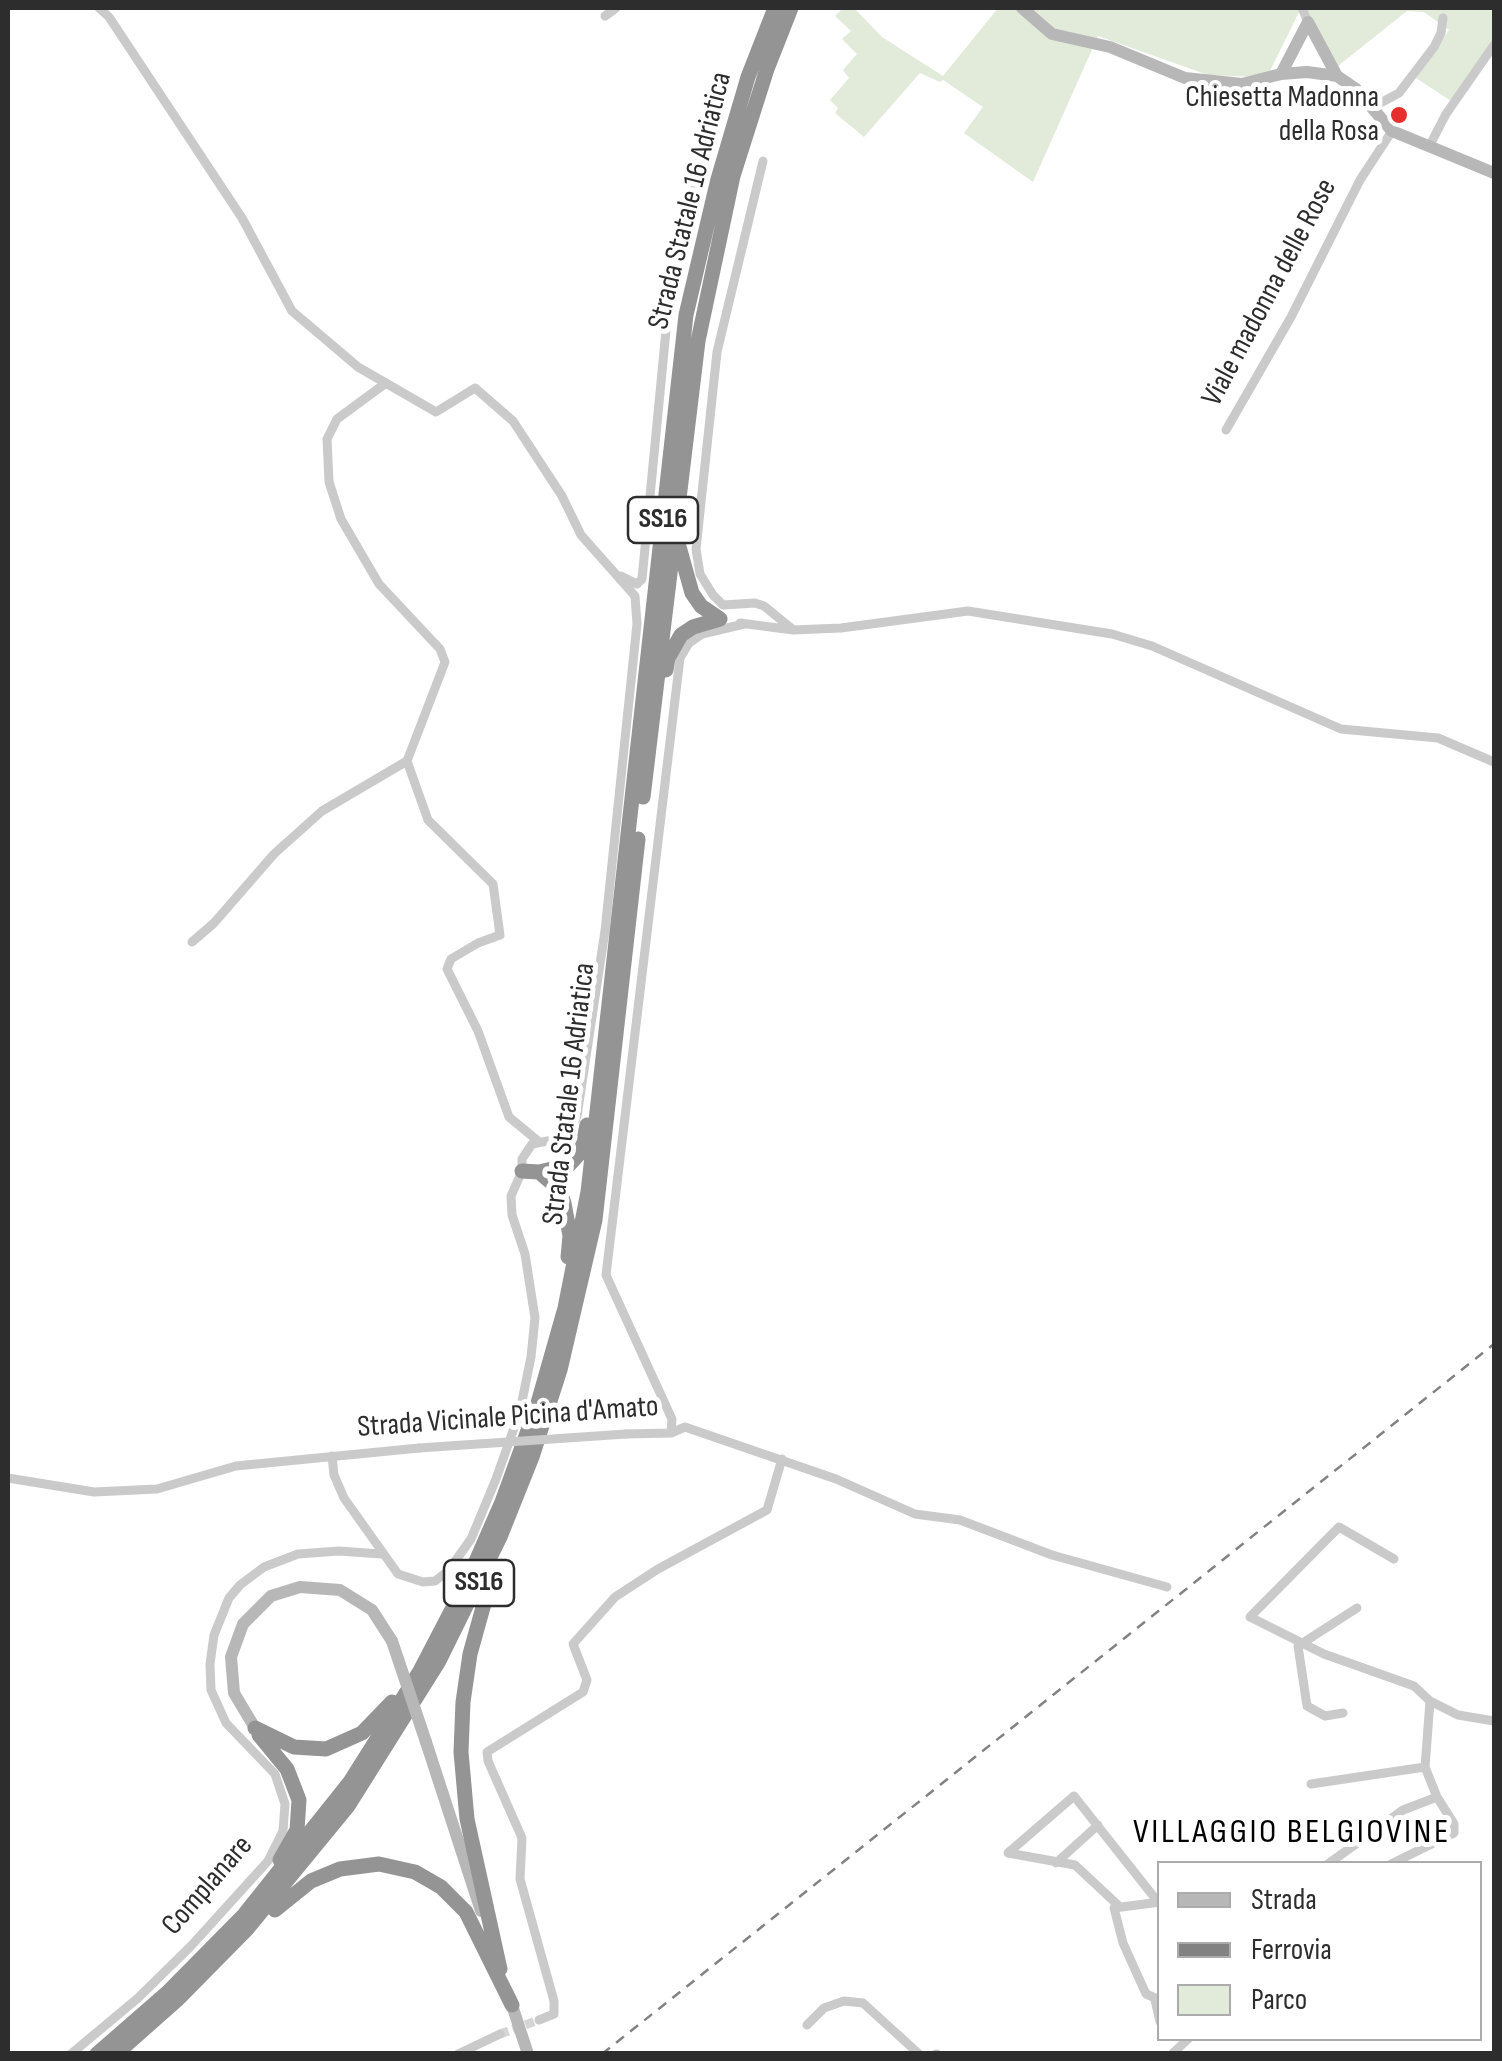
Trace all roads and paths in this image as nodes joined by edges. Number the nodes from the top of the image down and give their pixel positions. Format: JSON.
{"nodes":[{"id":1,"x":99,"y":8,"type":"edge"},
{"id":2,"x":616,"y":8,"type":"edge"},
{"id":3,"x":776,"y":8,"type":"edge"},
{"id":4,"x":791,"y":8,"type":"edge"},
{"id":5,"x":1022,"y":8,"type":"edge"},
{"id":6,"x":1302,"y":8,"type":"edge"},
{"id":7,"x":605,"y":16,"type":"dead end"},
{"id":8,"x":1443,"y":18,"type":"dead end"},
{"id":9,"x":1308,"y":22,"type":"junction"},
{"id":10,"x":1494,"y":45,"type":"edge"},
{"id":11,"x":1282,"y":74,"type":"junction"},
{"id":12,"x":1337,"y":76,"type":"junction"},
{"id":13,"x":1371,"y":108,"type":"junction"},
{"id":14,"x":1392,"y":131,"type":"junction"},
{"id":15,"x":704,"y":136,"type":"dead end"},
{"id":16,"x":1430,"y":144,"type":"junction"},
{"id":17,"x":763,"y":161,"type":"dead end"},
{"id":18,"x":1494,"y":173,"type":"edge"},
{"id":19,"x":386,"y":383,"type":"junction"},
{"id":20,"x":1226,"y":430,"type":"dead end"},
{"id":21,"x":675,"y":527,"type":"junction"},
{"id":22,"x":620,"y":576,"type":"junction"},
{"id":23,"x":720,"y":619,"type":"junction"},
{"id":24,"x":744,"y":624,"type":"junction"},
{"id":25,"x":793,"y":630,"type":"junction"},
{"id":26,"x":656,"y":698,"type":"junction"},
{"id":27,"x":407,"y":761,"type":"junction"},
{"id":28,"x":1494,"y":762,"type":"edge"},
{"id":29,"x":192,"y":942,"type":"dead end"},
{"id":30,"x":605,"y":1043,"type":"junction"},
{"id":31,"x":538,"y":1141,"type":"junction"},
{"id":32,"x":530,"y":1171,"type":"junction"},
{"id":33,"x":565,"y":1308,"type":"junction"},
{"id":34,"x":670,"y":1433,"type":"junction"},
{"id":35,"x":332,"y":1456,"type":"junction"},
{"id":36,"x":782,"y":1459,"type":"junction"},
{"id":37,"x":524,"y":1477,"type":"junction"},
{"id":38,"x":8,"y":1478,"type":"edge"},
{"id":39,"x":381,"y":1554,"type":"junction"},
{"id":40,"x":1394,"y":1559,"type":"dead end"},
{"id":41,"x":1168,"y":1587,"type":"dead end"},
{"id":42,"x":455,"y":1606,"type":"junction"},
{"id":43,"x":1357,"y":1608,"type":"dead end"},
{"id":44,"x":1303,"y":1643,"type":"junction"},
{"id":45,"x":1430,"y":1701,"type":"junction"},
{"id":46,"x":1343,"y":1713,"type":"dead end"},
{"id":47,"x":1494,"y":1720,"type":"edge"},
{"id":48,"x":254,"y":1728,"type":"junction"},
{"id":49,"x":1425,"y":1766,"type":"junction"},
{"id":50,"x":1311,"y":1784,"type":"dead end"},
{"id":51,"x":1437,"y":1797,"type":"junction"},
{"id":52,"x":1098,"y":1825,"type":"junction"},
{"id":53,"x":1331,"y":1861,"type":"edge"},
{"id":54,"x":1397,"y":1861,"type":"edge"},
{"id":55,"x":1056,"y":1863,"type":"junction"},
{"id":56,"x":1157,"y":1899,"type":"edge"},
{"id":57,"x":1157,"y":1902,"type":"edge"},
{"id":58,"x":1120,"y":1907,"type":"junction"},
{"id":59,"x":205,"y":1956,"type":"junction"},
{"id":60,"x":500,"y":1969,"type":"junction"},
{"id":61,"x":187,"y":1990,"type":"junction"},
{"id":62,"x":1157,"y":2000,"type":"edge"},
{"id":63,"x":512,"y":2005,"type":"junction"},
{"id":64,"x":539,"y":2020,"type":"dead end"},
{"id":65,"x":807,"y":2025,"type":"dead end"},
{"id":66,"x":500,"y":2034,"type":"tunnel mouth"},
{"id":67,"x":70,"y":2054,"type":"edge"},
{"id":68,"x":97,"y":2054,"type":"edge"},
{"id":69,"x":116,"y":2054,"type":"edge"},
{"id":70,"x":458,"y":2054,"type":"edge"},
{"id":71,"x":528,"y":2054,"type":"edge"},
{"id":72,"x":918,"y":2054,"type":"edge"}],
"edges":[{"from":1,"to":19,"type":"street"},
{"from":2,"to":7,"type":"street"},
{"from":3,"to":30,"type":"highway","name":"Strada Statale 16 Adriatica","number":"SS16"},
{"from":4,"to":21,"type":"highway","name":"Strada Statale 16 Adriatica","number":"SS16"},
{"from":5,"to":11,"type":"main road"},
{"from":6,"to":9,"type":"street"},
{"from":8,"to":13,"type":"street"},
{"from":9,"to":11,"type":"main road"},
{"from":9,"to":12,"type":"main road"},
{"from":10,"to":16,"type":"street"},
{"from":11,"to":12,"type":"main road"},
{"from":12,"to":13,"type":"main road"},
{"from":13,"to":14,"type":"main road"},
{"from":14,"to":16,"type":"main road"},
{"from":14,"to":20,"type":"street","name":"Viale madonna delle Rose"},
{"from":15,"to":22,"type":"street"},
{"from":16,"to":18,"type":"main road"},
{"from":17,"to":25,"type":"street"},
{"from":19,"to":22,"type":"street"},
{"from":19,"to":27,"type":"street"},
{"from":21,"to":23,"type":"highway","number":"SS16"},
{"from":21,"to":26,"type":"highway","name":"Strada Statale 16 Adriatica","number":"SS16"},
{"from":22,"to":31,"type":"street"},
{"from":23,"to":24,"type":"street"},
{"from":23,"to":26,"type":"highway","number":"SS16"},
{"from":24,"to":25,"type":"street"},
{"from":24,"to":34,"type":"street"},
{"from":25,"to":28,"type":"street"},
{"from":26,"to":37,"type":"highway","name":"Strada Statale 16 Adriatica","number":"SS16"},
{"from":27,"to":29,"type":"street"},
{"from":27,"to":31,"type":"street"},
{"from":30,"to":32,"type":"highway"},
{"from":30,"to":33,"type":"highway","name":"Strada Statale 16 Adriatica","number":"SS16"},
{"from":31,"to":32,"type":"street"},
{"from":32,"to":33,"type":"highway"},
{"from":32,"to":39,"type":"street"},
{"from":33,"to":42,"type":"highway","name":"Strada Statale 16 Adriatica","number":"SS16"},
{"from":34,"to":35,"type":"street","name":"Strada Vicinale Picina d'Amato","bridge":true},
{"from":34,"to":36,"type":"street","name":"Strada Vicinale Picina d'Amato"},
{"from":35,"to":38,"type":"street","name":"Strada Vicinale Picina d'Amato"},
{"from":35,"to":39,"type":"street"},
{"from":36,"to":41,"type":"street","name":"Strada Vicinale Picina d'Amato"},
{"from":36,"to":64,"type":"street"},
{"from":37,"to":60,"type":"highway","number":"SS16"},
{"from":37,"to":61,"type":"highway","name":"Strada Statale 16 Adriatica","number":"SS16"},
{"from":39,"to":67,"type":"street","name":"Complanare"},
{"from":40,"to":44,"type":"street"},
{"from":42,"to":48,"type":"highway","number":"SS16"},
{"from":42,"to":59,"type":"highway","name":"Strada Statale 16 Adriatica","number":"SS16"},
{"from":43,"to":44,"type":"street"},
{"from":44,"to":45,"type":"street"},
{"from":44,"to":46,"type":"street"},
{"from":45,"to":47,"type":"street"},
{"from":45,"to":49,"type":"street"},
{"from":48,"to":59,"type":"highway","number":"SS16"},
{"from":48,"to":60,"type":"main road","bridge":true},
{"from":49,"to":50,"type":"street"},
{"from":49,"to":51,"type":"street"},
{"from":51,"to":53,"type":"street"},
{"from":51,"to":54,"type":"street"},
{"from":52,"to":55,"type":"street"},
{"from":52,"to":55,"type":"street"},
{"from":52,"to":56,"type":"street"},
{"from":55,"to":58,"type":"street"},
{"from":57,"to":58,"type":"street"},
{"from":58,"to":62,"type":"street"},
{"from":59,"to":68,"type":"highway","name":"Strada Statale 16 Adriatica","number":"SS16"},
{"from":60,"to":63,"type":"main road"},
{"from":61,"to":63,"type":"highway","number":"SS16"},
{"from":61,"to":69,"type":"highway","name":"Strada Statale 16 Adriatica","number":"SS16"},
{"from":63,"to":71,"type":"main road"},
{"from":65,"to":72,"type":"street"},
{"from":66,"to":70,"type":"street"}]}
